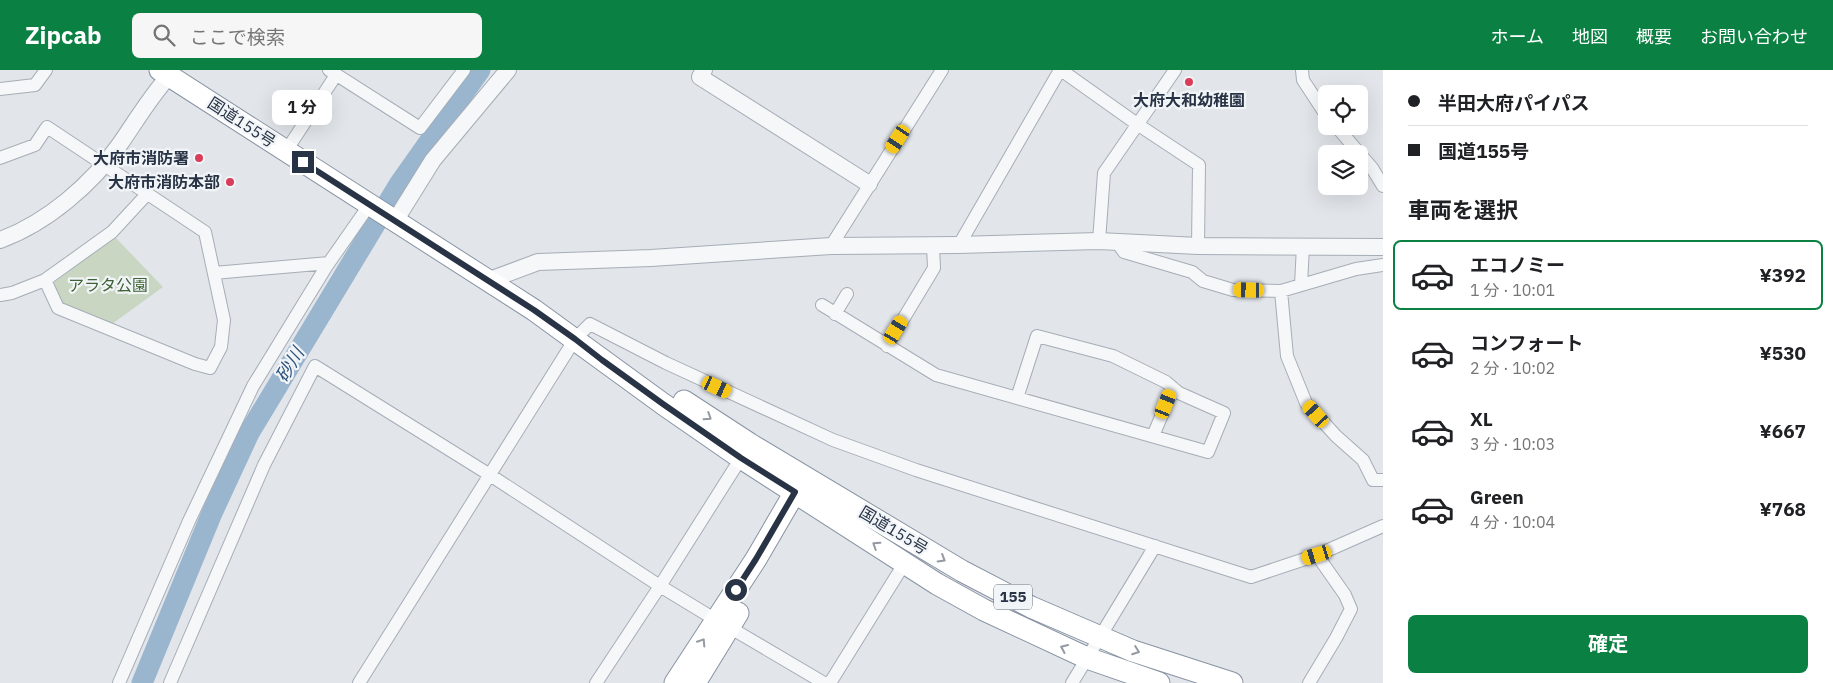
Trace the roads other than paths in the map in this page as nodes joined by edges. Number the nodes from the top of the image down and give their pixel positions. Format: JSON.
{"nodes":[{"id":1,"x":46,"y":70,"type":"edge"},
{"id":2,"x":464,"y":70,"type":"edge"},
{"id":3,"x":508,"y":70,"type":"edge"},
{"id":4,"x":942,"y":70,"type":"edge"},
{"id":5,"x":1060,"y":70,"type":"edge"},
{"id":6,"x":1175,"y":70,"type":"edge"},
{"id":7,"x":1302,"y":70,"type":"edge"},
{"id":8,"x":168,"y":72,"type":"edge"},
{"id":9,"x":332,"y":72,"type":"edge"},
{"id":10,"x":700,"y":72,"type":"edge"},
{"id":11,"x":0,"y":89,"type":"edge"},
{"id":12,"x":1318,"y":103,"type":"edge"},
{"id":13,"x":1137,"y":124,"type":"junction"},
{"id":14,"x":1344,"y":135,"type":"edge"},
{"id":15,"x":286,"y":151,"type":"junction"},
{"id":16,"x":0,"y":158,"type":"edge"},
{"id":17,"x":104,"y":165,"type":"junction"},
{"id":18,"x":869,"y":184,"type":"junction"},
{"id":19,"x":1383,"y":186,"type":"edge"},
{"id":20,"x":148,"y":193,"type":"junction"},
{"id":21,"x":371,"y":205,"type":"junction"},
{"id":22,"x":395,"y":221,"type":"junction"},
{"id":23,"x":0,"y":240,"type":"edge"},
{"id":24,"x":1099,"y":241,"type":"junction"},
{"id":25,"x":1117,"y":242,"type":"junction"},
{"id":26,"x":959,"y":245,"type":"junction"},
{"id":27,"x":831,"y":246,"type":"junction"},
{"id":28,"x":933,"y":246,"type":"junction"},
{"id":29,"x":1198,"y":246,"type":"junction"},
{"id":30,"x":1303,"y":246,"type":"junction"},
{"id":31,"x":1383,"y":247,"type":"edge"},
{"id":32,"x":329,"y":263,"type":"junction"},
{"id":33,"x":1383,"y":265,"type":"edge"},
{"id":34,"x":214,"y":273,"type":"junction"},
{"id":35,"x":45,"y":280,"type":"junction"},
{"id":36,"x":487,"y":281,"type":"junction"},
{"id":37,"x":1302,"y":285,"type":"junction"},
{"id":38,"x":1281,"y":291,"type":"junction"},
{"id":39,"x":847,"y":294,"type":"dead end"},
{"id":40,"x":0,"y":296,"type":"edge"},
{"id":41,"x":822,"y":305,"type":"dead end"},
{"id":42,"x":835,"y":314,"type":"junction"},
{"id":43,"x":575,"y":339,"type":"junction"},
{"id":44,"x":887,"y":346,"type":"junction"},
{"id":45,"x":1173,"y":388,"type":"junction"},
{"id":46,"x":1016,"y":398,"type":"junction"},
{"id":47,"x":1153,"y":436,"type":"junction"},
{"id":48,"x":741,"y":458,"type":"junction"},
{"id":49,"x":490,"y":475,"type":"junction"},
{"id":50,"x":1383,"y":480,"type":"edge"},
{"id":51,"x":804,"y":491,"type":"junction"},
{"id":52,"x":1383,"y":526,"type":"edge"},
{"id":53,"x":1155,"y":546,"type":"junction"},
{"id":54,"x":1317,"y":555,"type":"junction"},
{"id":55,"x":904,"y":564,"type":"junction"},
{"id":56,"x":660,"y":586,"type":"junction"},
{"id":57,"x":723,"y":623,"type":"junction"},
{"id":58,"x":1100,"y":637,"type":"junction"},
{"id":59,"x":1087,"y":658,"type":"junction"},
{"id":60,"x":119,"y":683,"type":"edge"},
{"id":61,"x":170,"y":683,"type":"edge"},
{"id":62,"x":359,"y":683,"type":"edge"},
{"id":63,"x":596,"y":683,"type":"edge"},
{"id":64,"x":675,"y":683,"type":"edge"},
{"id":65,"x":695,"y":683,"type":"edge"},
{"id":66,"x":824,"y":683,"type":"edge"},
{"id":67,"x":830,"y":683,"type":"edge"},
{"id":68,"x":1072,"y":683,"type":"edge"},
{"id":69,"x":1159,"y":683,"type":"edge"},
{"id":70,"x":1232,"y":683,"type":"edge"},
{"id":71,"x":1309,"y":683,"type":"edge"}],
"edges":[{"from":1,"to":11,"type":"street"},
{"from":2,"to":9,"type":"street"},
{"from":3,"to":22,"type":"street"},
{"from":4,"to":18,"type":"street"},
{"from":5,"to":13,"type":"street"},
{"from":5,"to":26,"type":"street"},
{"from":6,"to":13,"type":"street"},
{"from":7,"to":12,"type":"street"},
{"from":8,"to":15,"type":"highway","name":"国道155号","number":"155"},
{"from":8,"to":17,"type":"street"},
{"from":9,"to":15,"type":"street"},
{"from":10,"to":18,"type":"street"},
{"from":13,"to":24,"type":"street"},
{"from":13,"to":29,"type":"street"},
{"from":14,"to":19,"type":"street"},
{"from":15,"to":21,"type":"highway","name":"国道155号","number":"155"},
{"from":16,"to":17,"type":"street"},
{"from":17,"to":20,"type":"street"},
{"from":17,"to":23,"type":"street"},
{"from":18,"to":27,"type":"street"},
{"from":20,"to":34,"type":"street"},
{"from":20,"to":35,"type":"street"},
{"from":21,"to":22,"type":"highway","name":"国道155号","number":"155"},
{"from":21,"to":32,"type":"street"},
{"from":22,"to":36,"type":"highway","name":"国道155号","number":"155"},
{"from":24,"to":25,"type":"street"},
{"from":24,"to":26,"type":"street"},
{"from":25,"to":29,"type":"street"},
{"from":25,"to":38,"type":"street"},
{"from":26,"to":28,"type":"street"},
{"from":27,"to":28,"type":"street"},
{"from":27,"to":36,"type":"street"},
{"from":28,"to":44,"type":"street"},
{"from":29,"to":30,"type":"street"},
{"from":30,"to":31,"type":"street"},
{"from":30,"to":37,"type":"street"},
{"from":32,"to":34,"type":"street"},
{"from":32,"to":60,"type":"street"},
{"from":33,"to":37,"type":"street"},
{"from":34,"to":35,"type":"street"},
{"from":35,"to":40,"type":"street"},
{"from":36,"to":43,"type":"highway","name":"国道155号","number":"155"},
{"from":37,"to":38,"type":"street"},
{"from":38,"to":50,"type":"street"},
{"from":39,"to":42,"type":"street"},
{"from":41,"to":42,"type":"street"},
{"from":42,"to":44,"type":"street"},
{"from":43,"to":48,"type":"highway","name":"国道155号","number":"155"},
{"from":43,"to":49,"type":"street"},
{"from":43,"to":51,"type":"highway","name":"国道155号","number":"155","one_way":true},
{"from":43,"to":53,"type":"street"},
{"from":44,"to":46,"type":"street"},
{"from":45,"to":46,"type":"street"},
{"from":45,"to":47,"type":"street"},
{"from":45,"to":47,"type":"street"},
{"from":46,"to":47,"type":"street"},
{"from":48,"to":51,"type":"highway","name":"国道155号","number":"155"},
{"from":48,"to":56,"type":"street"},
{"from":49,"to":56,"type":"street"},
{"from":49,"to":61,"type":"street"},
{"from":49,"to":62,"type":"street"},
{"from":55,"to":51,"type":"highway","name":"国道155号","number":"155","one_way":true},
{"from":51,"to":57,"type":"highway"},
{"from":51,"to":58,"type":"highway","name":"国道155号","number":"155","one_way":true},
{"from":52,"to":54,"type":"street"},
{"from":53,"to":54,"type":"street"},
{"from":53,"to":58,"type":"street"},
{"from":54,"to":71,"type":"street"},
{"from":59,"to":55,"type":"highway","name":"国道155号","number":"155","one_way":true},
{"from":55,"to":67,"type":"street"},
{"from":56,"to":57,"type":"street"},
{"from":56,"to":63,"type":"street"},
{"from":64,"to":57,"type":"highway","one_way":true},
{"from":57,"to":65,"type":"highway"},
{"from":57,"to":66,"type":"street"},
{"from":58,"to":59,"type":"street"},
{"from":58,"to":70,"type":"highway","name":"国道155号","number":"155","one_way":true},
{"from":59,"to":68,"type":"street"},
{"from":59,"to":69,"type":"highway","name":"国道155号","number":"155"}]}
